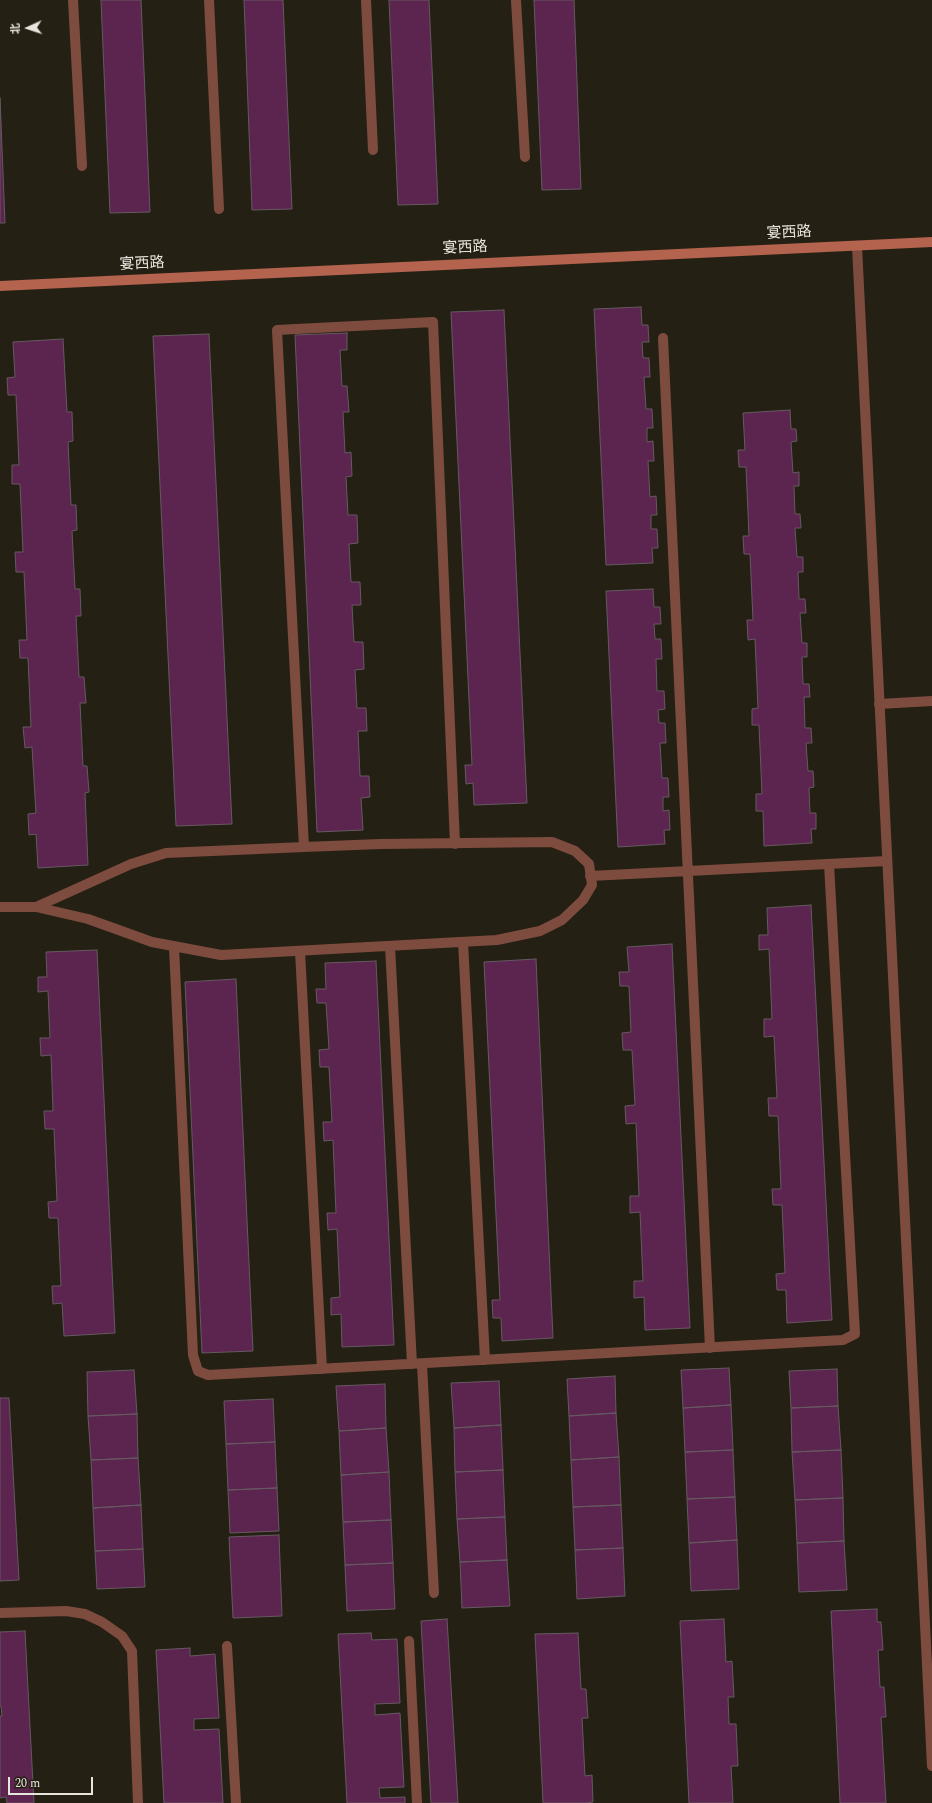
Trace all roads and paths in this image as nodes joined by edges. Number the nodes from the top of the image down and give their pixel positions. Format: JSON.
{"nodes":[{"id":1,"x":73,"y":0,"type":"edge"},
{"id":2,"x":209,"y":0,"type":"edge"},
{"id":3,"x":366,"y":0,"type":"edge"},
{"id":4,"x":516,"y":0,"type":"edge"},
{"id":5,"x":373,"y":150,"type":"dead end"},
{"id":6,"x":525,"y":158,"type":"dead end"},
{"id":7,"x":82,"y":166,"type":"dead end"},
{"id":8,"x":219,"y":209,"type":"dead end"},
{"id":9,"x":932,"y":242,"type":"edge"},
{"id":10,"x":857,"y":246,"type":"junction"},
{"id":11,"x":0,"y":286,"type":"edge"},
{"id":12,"x":663,"y":338,"type":"dead end"},
{"id":13,"x":932,"y":701,"type":"edge"},
{"id":14,"x":879,"y":704,"type":"junction"},
{"id":15,"x":455,"y":844,"type":"junction"},
{"id":16,"x":304,"y":847,"type":"junction"},
{"id":17,"x":887,"y":861,"type":"junction"},
{"id":18,"x":829,"y":864,"type":"junction"},
{"id":19,"x":688,"y":871,"type":"junction"},
{"id":20,"x":590,"y":876,"type":"junction"},
{"id":21,"x":36,"y":907,"type":"junction"},
{"id":22,"x":0,"y":908,"type":"edge"},
{"id":23,"x":463,"y":942,"type":"junction"},
{"id":24,"x":390,"y":946,"type":"junction"},
{"id":25,"x":174,"y":947,"type":"junction"},
{"id":26,"x":300,"y":951,"type":"junction"},
{"id":27,"x":710,"y":1348,"type":"junction"},
{"id":28,"x":484,"y":1360,"type":"junction"},
{"id":29,"x":417,"y":1364,"type":"junction"},
{"id":30,"x":322,"y":1369,"type":"junction"},
{"id":31,"x":434,"y":1593,"type":"dead end"},
{"id":32,"x":0,"y":1613,"type":"edge"},
{"id":33,"x":409,"y":1641,"type":"dead end"},
{"id":34,"x":227,"y":1646,"type":"dead end"},
{"id":35,"x":932,"y":1766,"type":"edge"},
{"id":36,"x":138,"y":1803,"type":"edge"},
{"id":37,"x":236,"y":1803,"type":"edge"},
{"id":38,"x":417,"y":1803,"type":"edge"}],
"edges":[{"from":1,"to":7,"type":"street"},
{"from":2,"to":8,"type":"street"},
{"from":3,"to":5,"type":"street"},
{"from":4,"to":6,"type":"street"},
{"from":9,"to":10,"type":"street","name":"宴西路"},
{"from":10,"to":11,"type":"street","name":"宴西路"},
{"from":10,"to":14,"type":"street"},
{"from":12,"to":19,"type":"street"},
{"from":13,"to":14,"type":"street"},
{"from":14,"to":17,"type":"street"},
{"from":15,"to":16,"type":"street"},
{"from":15,"to":16,"type":"street"},
{"from":15,"to":20,"type":"street"},
{"from":16,"to":21,"type":"street"},
{"from":17,"to":18,"type":"street"},
{"from":17,"to":35,"type":"street"},
{"from":18,"to":19,"type":"street"},
{"from":18,"to":27,"type":"street"},
{"from":19,"to":20,"type":"street"},
{"from":19,"to":27,"type":"street"},
{"from":20,"to":23,"type":"street"},
{"from":21,"to":22,"type":"street"},
{"from":21,"to":25,"type":"street"},
{"from":23,"to":24,"type":"street"},
{"from":23,"to":28,"type":"street"},
{"from":24,"to":26,"type":"street"},
{"from":24,"to":29,"type":"street"},
{"from":25,"to":26,"type":"street"},
{"from":25,"to":30,"type":"street"},
{"from":26,"to":30,"type":"street"},
{"from":27,"to":28,"type":"street"},
{"from":28,"to":29,"type":"street"},
{"from":29,"to":30,"type":"street"},
{"from":29,"to":31,"type":"street"},
{"from":32,"to":36,"type":"street"},
{"from":33,"to":38,"type":"street"},
{"from":34,"to":37,"type":"street"}]}
